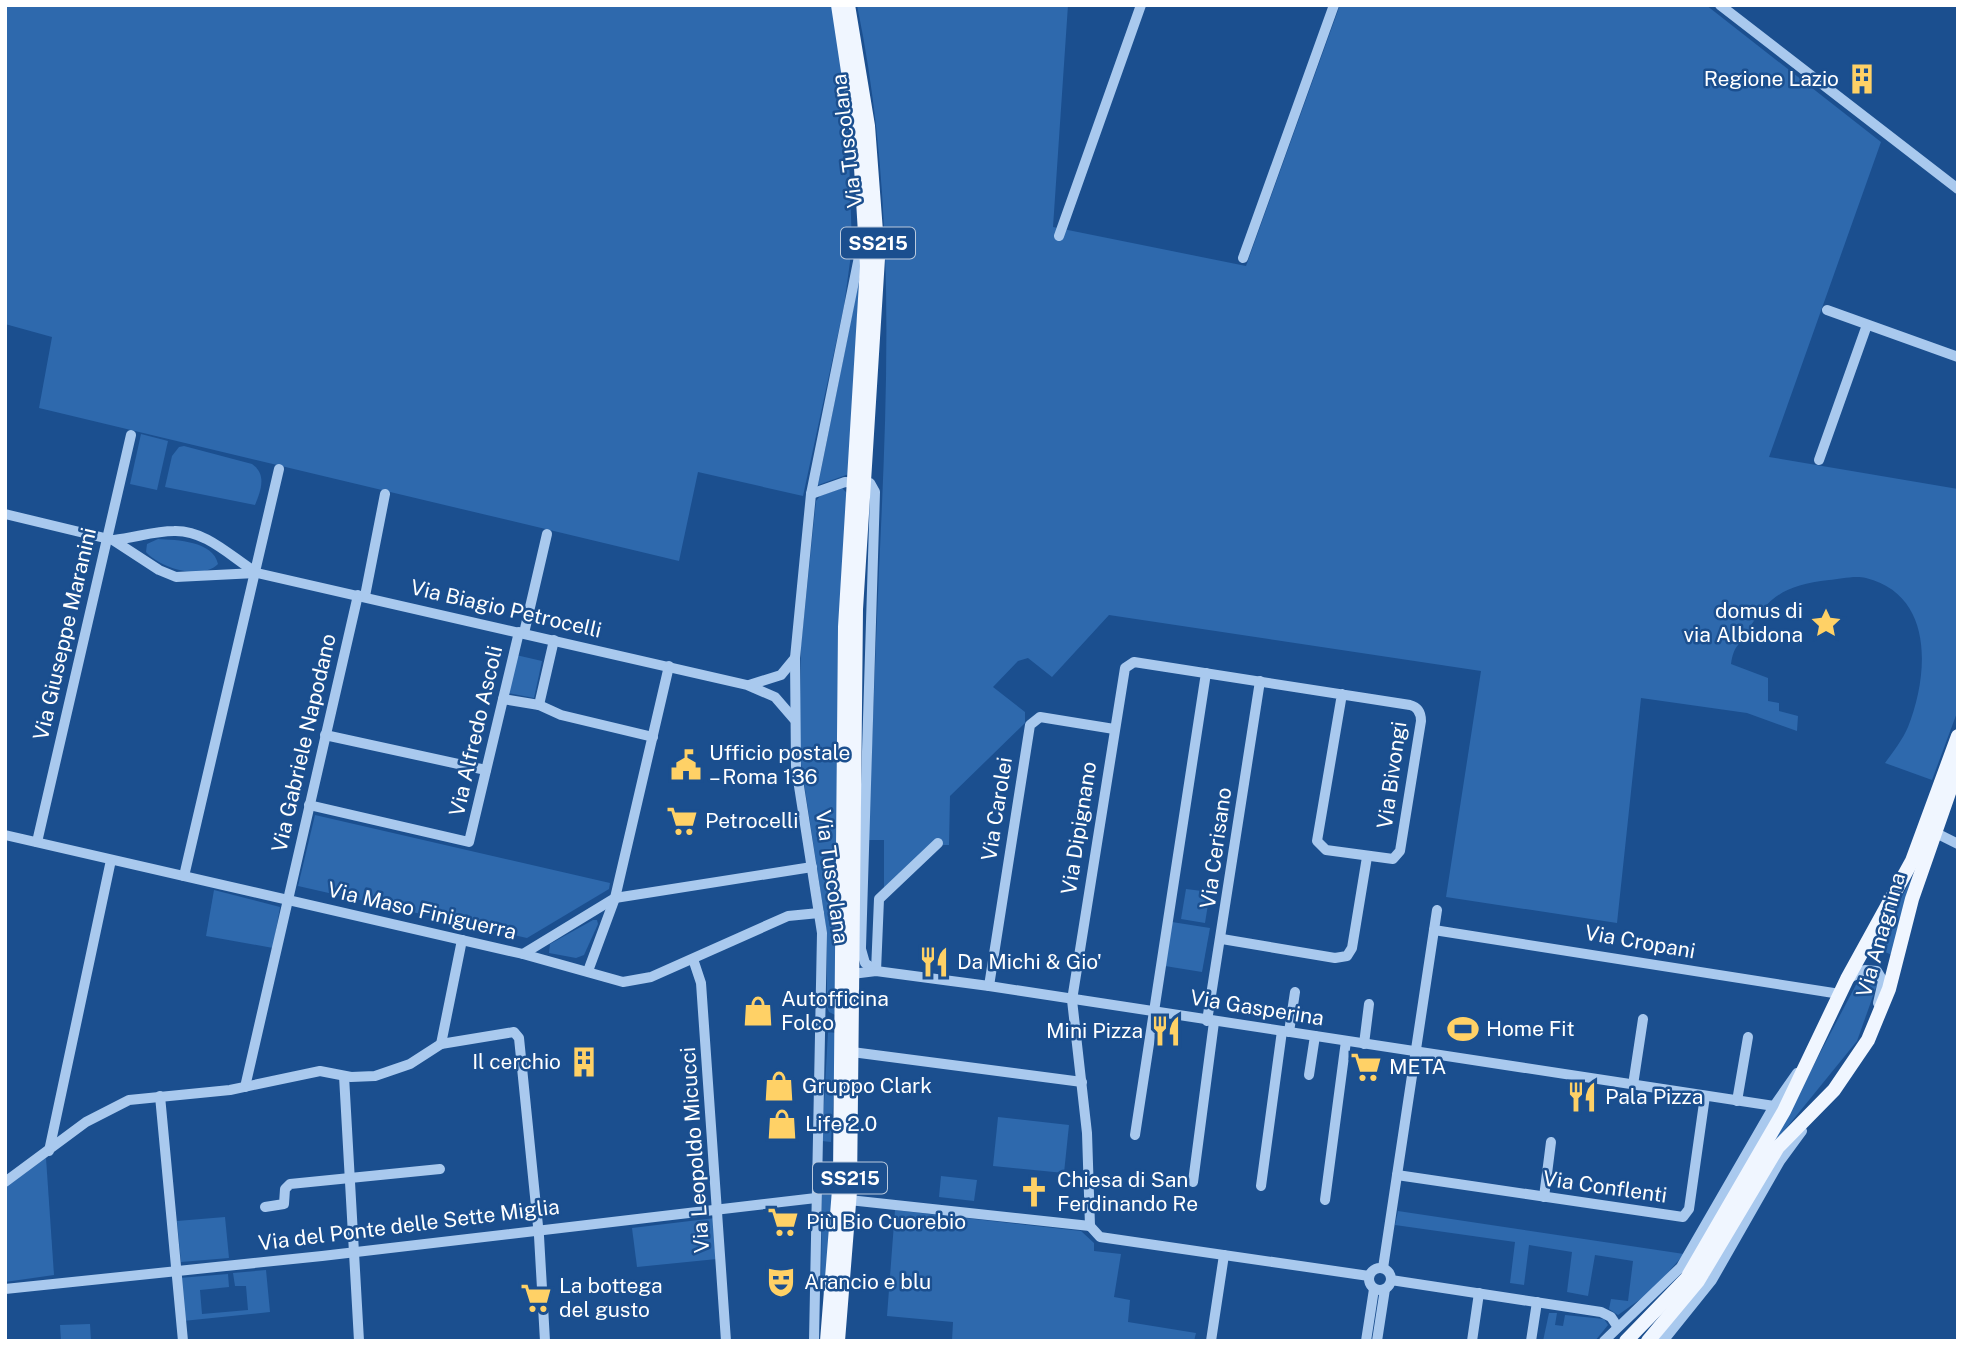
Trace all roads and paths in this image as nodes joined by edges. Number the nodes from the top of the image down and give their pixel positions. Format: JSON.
{"nodes":[{"id":1,"x":838,"y":5,"type":"edge"},
{"id":2,"x":848,"y":5,"type":"edge"},
{"id":3,"x":1141,"y":5,"type":"edge"},
{"id":4,"x":1334,"y":5,"type":"edge"},
{"id":5,"x":1720,"y":5,"type":"edge"},
{"id":6,"x":1958,"y":189,"type":"edge"},
{"id":7,"x":866,"y":216,"type":"junction"},
{"id":8,"x":1059,"y":236,"type":"dead end"},
{"id":9,"x":1243,"y":258,"type":"dead end"},
{"id":10,"x":1827,"y":310,"type":"dead end"},
{"id":11,"x":1867,"y":325,"type":"junction"},
{"id":12,"x":1958,"y":357,"type":"edge"},
{"id":13,"x":131,"y":435,"type":"dead end"},
{"id":14,"x":1819,"y":460,"type":"dead end"},
{"id":15,"x":279,"y":469,"type":"dead end"},
{"id":16,"x":858,"y":481,"type":"junction"},
{"id":17,"x":385,"y":494,"type":"dead end"},
{"id":18,"x":811,"y":494,"type":"junction"},
{"id":19,"x":5,"y":514,"type":"edge"},
{"id":20,"x":547,"y":534,"type":"dead end"},
{"id":21,"x":147,"y":536,"type":"junction"},
{"id":22,"x":110,"y":539,"type":"junction"},
{"id":23,"x":228,"y":554,"type":"junction"},
{"id":24,"x":142,"y":558,"type":"junction"},
{"id":25,"x":257,"y":573,"type":"junction"},
{"id":26,"x":218,"y":576,"type":"junction"},
{"id":27,"x":361,"y":596,"type":"junction"},
{"id":28,"x":522,"y":633,"type":"junction"},
{"id":29,"x":554,"y":640,"type":"junction"},
{"id":30,"x":796,"y":658,"type":"junction"},
{"id":31,"x":1128,"y":664,"type":"joint"},
{"id":32,"x":669,"y":666,"type":"junction"},
{"id":33,"x":1206,"y":673,"type":"junction"},
{"id":34,"x":1260,"y":681,"type":"junction"},
{"id":35,"x":747,"y":685,"type":"junction"},
{"id":36,"x":1342,"y":694,"type":"junction"},
{"id":37,"x":503,"y":699,"type":"junction"},
{"id":38,"x":539,"y":705,"type":"junction"},
{"id":39,"x":794,"y":719,"type":"junction"},
{"id":40,"x":866,"y":720,"type":"junction"},
{"id":41,"x":1114,"y":729,"type":"junction"},
{"id":42,"x":325,"y":735,"type":"junction"},
{"id":43,"x":1958,"y":736,"type":"edge"},
{"id":44,"x":653,"y":737,"type":"junction"},
{"id":45,"x":1958,"y":767,"type":"edge"},
{"id":46,"x":486,"y":769,"type":"junction"},
{"id":47,"x":854,"y":785,"type":"junction"},
{"id":48,"x":309,"y":805,"type":"junction"},
{"id":49,"x":1934,"y":832,"type":"junction"},
{"id":50,"x":5,"y":835,"type":"edge"},
{"id":51,"x":37,"y":842,"type":"junction"},
{"id":52,"x":938,"y":843,"type":"dead end"},
{"id":53,"x":1958,"y":844,"type":"edge"},
{"id":54,"x":1367,"y":857,"type":"junction"},
{"id":55,"x":111,"y":860,"type":"junction"},
{"id":56,"x":811,"y":867,"type":"junction"},
{"id":57,"x":184,"y":876,"type":"junction"},
{"id":58,"x":853,"y":897,"type":"junction"},
{"id":59,"x":615,"y":898,"type":"junction"},
{"id":60,"x":287,"y":899,"type":"junction"},
{"id":61,"x":1437,"y":910,"type":"dead end"},
{"id":62,"x":819,"y":913,"type":"junction"},
{"id":63,"x":1434,"y":930,"type":"junction"},
{"id":64,"x":1222,"y":939,"type":"junction"},
{"id":65,"x":462,"y":940,"type":"junction"},
{"id":66,"x":861,"y":947,"type":"junction"},
{"id":67,"x":523,"y":954,"type":"junction"},
{"id":68,"x":693,"y":958,"type":"junction"},
{"id":69,"x":588,"y":971,"type":"junction"},
{"id":70,"x":876,"y":971,"type":"junction"},
{"id":71,"x":852,"y":974,"type":"junction"},
{"id":72,"x":1847,"y":979,"type":"junction"},
{"id":73,"x":989,"y":986,"type":"junction"},
{"id":74,"x":1295,"y":992,"type":"dead end"},
{"id":75,"x":1840,"y":994,"type":"junction"},
{"id":76,"x":1072,"y":1000,"type":"junction"},
{"id":77,"x":1369,"y":1004,"type":"dead end"},
{"id":78,"x":820,"y":1010,"type":"junction"},
{"id":79,"x":1154,"y":1012,"type":"junction"},
{"id":80,"x":846,"y":1019,"type":"junction"},
{"id":81,"x":1643,"y":1019,"type":"dead end"},
{"id":82,"x":1211,"y":1021,"type":"junction"},
{"id":83,"x":1285,"y":1032,"type":"junction"},
{"id":84,"x":1315,"y":1036,"type":"junction"},
{"id":85,"x":1748,"y":1037,"type":"dead end"},
{"id":86,"x":1868,"y":1040,"type":"junction"},
{"id":87,"x":1346,"y":1041,"type":"junction"},
{"id":88,"x":441,"y":1044,"type":"junction"},
{"id":89,"x":1364,"y":1044,"type":"junction"},
{"id":90,"x":852,"y":1052,"type":"junction"},
{"id":91,"x":1415,"y":1053,"type":"junction"},
{"id":92,"x":1810,"y":1058,"type":"junction"},
{"id":93,"x":1309,"y":1075,"type":"dead end"},
{"id":94,"x":344,"y":1076,"type":"junction"},
{"id":95,"x":1082,"y":1083,"type":"junction"},
{"id":96,"x":1633,"y":1085,"type":"junction"},
{"id":97,"x":245,"y":1087,"type":"junction"},
{"id":98,"x":160,"y":1096,"type":"junction"},
{"id":99,"x":1705,"y":1096,"type":"junction"},
{"id":100,"x":1737,"y":1101,"type":"junction"},
{"id":101,"x":1822,"y":1104,"type":"junction"},
{"id":102,"x":1774,"y":1106,"type":"junction"},
{"id":103,"x":1135,"y":1135,"type":"dead end"},
{"id":104,"x":1551,"y":1142,"type":"dead end"},
{"id":105,"x":49,"y":1151,"type":"junction"},
{"id":106,"x":440,"y":1168,"type":"dead end"},
{"id":107,"x":1396,"y":1175,"type":"junction"},
{"id":108,"x":352,"y":1178,"type":"junction"},
{"id":109,"x":5,"y":1182,"type":"edge"},
{"id":110,"x":1193,"y":1182,"type":"dead end"},
{"id":111,"x":1261,"y":1186,"type":"dead end"},
{"id":112,"x":1544,"y":1197,"type":"junction"},
{"id":113,"x":816,"y":1198,"type":"junction"},
{"id":114,"x":849,"y":1200,"type":"junction"},
{"id":115,"x":1325,"y":1200,"type":"dead end"},
{"id":116,"x":265,"y":1207,"type":"dead end"},
{"id":117,"x":719,"y":1209,"type":"junction"},
{"id":118,"x":1090,"y":1226,"type":"junction"},
{"id":119,"x":538,"y":1230,"type":"junction"},
{"id":120,"x":355,"y":1252,"type":"junction"},
{"id":121,"x":1224,"y":1255,"type":"junction"},
{"id":122,"x":1383,"y":1269,"type":"junction"},
{"id":123,"x":176,"y":1271,"type":"junction"},
{"id":124,"x":1369,"y":1276,"type":"junction"},
{"id":125,"x":1383,"y":1286,"type":"junction"},
{"id":126,"x":815,"y":1287,"type":"junction"},
{"id":127,"x":5,"y":1289,"type":"edge"},
{"id":128,"x":1479,"y":1293,"type":"junction"},
{"id":129,"x":836,"y":1299,"type":"junction"},
{"id":130,"x":1537,"y":1302,"type":"junction"},
{"id":131,"x":1617,"y":1326,"type":"junction"},
{"id":132,"x":183,"y":1341,"type":"edge"},
{"id":133,"x":359,"y":1341,"type":"edge"},
{"id":134,"x":545,"y":1341,"type":"edge"},
{"id":135,"x":726,"y":1341,"type":"edge"},
{"id":136,"x":814,"y":1341,"type":"edge"},
{"id":137,"x":827,"y":1341,"type":"edge"},
{"id":138,"x":838,"y":1341,"type":"edge"},
{"id":139,"x":1211,"y":1341,"type":"edge"},
{"id":140,"x":1366,"y":1341,"type":"edge"},
{"id":141,"x":1377,"y":1341,"type":"edge"},
{"id":142,"x":1472,"y":1341,"type":"edge"},
{"id":143,"x":1531,"y":1341,"type":"edge"},
{"id":144,"x":1604,"y":1341,"type":"edge"},
{"id":145,"x":1626,"y":1341,"type":"edge"},
{"id":146,"x":1648,"y":1341,"type":"edge"},
{"id":147,"x":1663,"y":1341,"type":"edge"}],
"edges":[{"from":1,"to":7,"type":"main road","name":"Via Tuscolana","number":"SS215"},
{"from":2,"to":16,"type":"main road","name":"Via Tuscolana","number":"SS215"},
{"from":3,"to":8,"type":"street"},
{"from":4,"to":9,"type":"street"},
{"from":5,"to":6,"type":"street"},
{"from":7,"to":16,"type":"main road","name":"Via Tuscolana","number":"SS215"},
{"from":7,"to":18,"type":"street","name":"Via Tuscolana"},
{"from":10,"to":11,"type":"street"},
{"from":11,"to":12,"type":"street"},
{"from":11,"to":14,"type":"street"},
{"from":13,"to":22,"type":"street","name":"Via Giuseppe Maranini"},
{"from":15,"to":25,"type":"street"},
{"from":16,"to":18,"type":"street"},
{"from":16,"to":40,"type":"street","name":"Via Tuscolana"},
{"from":16,"to":47,"type":"main road","name":"Via Tuscolana","number":"SS215"},
{"from":16,"to":80,"type":"main road","name":"Via Tuscolana","number":"SS215"},
{"from":17,"to":27,"type":"street","name":"Via Gabriele Napodano"},
{"from":18,"to":30,"type":"street","name":"Via Tuscolana"},
{"from":19,"to":22,"type":"street","name":"Via Biagio Petrocelli"},
{"from":20,"to":28,"type":"street","name":"Via Alfredo Ascoli"},
{"from":21,"to":22,"type":"street","name":"Via Biagio Petrocelli"},
{"from":21,"to":23,"type":"street","name":"Via Biagio Petrocelli"},
{"from":21,"to":24,"type":"street"},
{"from":22,"to":24,"type":"street","name":"Via Biagio Petrocelli"},
{"from":22,"to":51,"type":"street","name":"Via Giuseppe Maranini"},
{"from":23,"to":25,"type":"street","name":"Via Biagio Petrocelli"},
{"from":23,"to":26,"type":"street"},
{"from":24,"to":26,"type":"street","name":"Via Biagio Petrocelli"},
{"from":25,"to":26,"type":"street","name":"Via Biagio Petrocelli"},
{"from":25,"to":27,"type":"street","name":"Via Biagio Petrocelli"},
{"from":25,"to":57,"type":"street"},
{"from":27,"to":28,"type":"street","name":"Via Biagio Petrocelli"},
{"from":27,"to":42,"type":"street","name":"Via Gabriele Napodano"},
{"from":28,"to":29,"type":"street","name":"Via Biagio Petrocelli"},
{"from":28,"to":37,"type":"street","name":"Via Alfredo Ascoli"},
{"from":29,"to":32,"type":"street","name":"Via Biagio Petrocelli"},
{"from":29,"to":38,"type":"street"},
{"from":30,"to":35,"type":"street"},
{"from":30,"to":39,"type":"street","name":"Via Tuscolana"},
{"from":31,"to":33,"type":"street","name":"Via Bivongi"},
{"from":31,"to":41,"type":"street","name":"Via Dipignano"},
{"from":32,"to":35,"type":"street","name":"Via Biagio Petrocelli"},
{"from":32,"to":44,"type":"street"},
{"from":33,"to":34,"type":"street","name":"Via Bivongi"},
{"from":33,"to":79,"type":"street","name":"Via Cerisano"},
{"from":34,"to":36,"type":"street","name":"Via Bivongi"},
{"from":34,"to":64,"type":"street","name":"Via Cerisano"},
{"from":35,"to":39,"type":"street","name":"Via Biagio Petrocelli"},
{"from":36,"to":54,"type":"street","name":"Via Bivongi"},
{"from":36,"to":54,"type":"street","name":"Via Bivongi"},
{"from":37,"to":38,"type":"street"},
{"from":37,"to":46,"type":"street","name":"Via Alfredo Ascoli"},
{"from":38,"to":44,"type":"street"},
{"from":39,"to":56,"type":"street","name":"Via Tuscolana"},
{"from":40,"to":47,"type":"street"},
{"from":40,"to":66,"type":"street","name":"Via Tuscolana"},
{"from":41,"to":73,"type":"street","name":"Via Carolei"},
{"from":41,"to":76,"type":"street","name":"Via Dipignano"},
{"from":42,"to":46,"type":"street"},
{"from":42,"to":48,"type":"street","name":"Via Gabriele Napodano"},
{"from":43,"to":72,"type":"main road","name":"Via Anagnina"},
{"from":44,"to":59,"type":"street"},
{"from":45,"to":49,"type":"main road","name":"Via Anagnina"},
{"from":46,"to":48,"type":"street","name":"Via Alfredo Ascoli"},
{"from":47,"to":58,"type":"main road","name":"Via Tuscolana","number":"SS215"},
{"from":48,"to":60,"type":"street","name":"Via Gabriele Napodano"},
{"from":49,"to":53,"type":"street"},
{"from":49,"to":86,"type":"main road","name":"Via Anagnina"},
{"from":50,"to":51,"type":"street","name":"Via Maso Finiguerra"},
{"from":51,"to":55,"type":"street","name":"Via Maso Finiguerra"},
{"from":52,"to":70,"type":"street"},
{"from":54,"to":64,"type":"street"},
{"from":55,"to":57,"type":"street","name":"Via Maso Finiguerra"},
{"from":55,"to":105,"type":"street"},
{"from":56,"to":59,"type":"street"},
{"from":56,"to":62,"type":"street","name":"Via Tuscolana"},
{"from":57,"to":60,"type":"street","name":"Via Maso Finiguerra"},
{"from":58,"to":66,"type":"street"},
{"from":58,"to":71,"type":"main road","name":"Via Tuscolana","number":"SS215"},
{"from":59,"to":67,"type":"street"},
{"from":59,"to":69,"type":"street"},
{"from":60,"to":65,"type":"street","name":"Via Maso Finiguerra"},
{"from":60,"to":97,"type":"street","name":"Via Gabriele Napodano"},
{"from":61,"to":63,"type":"street"},
{"from":62,"to":68,"type":"street","name":"Via Maso Finiguerra"},
{"from":62,"to":78,"type":"street","name":"Via Tuscolana"},
{"from":63,"to":75,"type":"street","name":"Via Cropani"},
{"from":63,"to":91,"type":"street"},
{"from":64,"to":82,"type":"street","name":"Via Cerisano"},
{"from":65,"to":67,"type":"street","name":"Via Maso Finiguerra"},
{"from":65,"to":88,"type":"street"},
{"from":66,"to":70,"type":"street"},
{"from":67,"to":69,"type":"street","name":"Via Maso Finiguerra"},
{"from":68,"to":69,"type":"street","name":"Via Maso Finiguerra"},
{"from":68,"to":117,"type":"street","name":"Via Leopoldo Micucci"},
{"from":70,"to":71,"type":"street","name":"Via Gasperina"},
{"from":70,"to":73,"type":"street","name":"Via Gasperina"},
{"from":71,"to":80,"type":"main road","name":"Via Tuscolana","number":"SS215"},
{"from":72,"to":75,"type":"main road","name":"Via Anagnina"},
{"from":72,"to":86,"type":"street"},
{"from":73,"to":76,"type":"street","name":"Via Gasperina"},
{"from":74,"to":83,"type":"street"},
{"from":75,"to":92,"type":"main road","name":"Via Anagnina"},
{"from":76,"to":79,"type":"street","name":"Via Gasperina"},
{"from":76,"to":95,"type":"street","name":"Via Dipignano"},
{"from":77,"to":89,"type":"street"},
{"from":78,"to":80,"type":"street"},
{"from":78,"to":113,"type":"street","name":"Via Tuscolana"},
{"from":79,"to":82,"type":"street","name":"Via Gasperina"},
{"from":79,"to":103,"type":"street","name":"Via Cerisano"},
{"from":80,"to":90,"type":"main road","name":"Via Tuscolana","number":"SS215"},
{"from":80,"to":129,"type":"main road","name":"Via Tuscolana","number":"SS215"},
{"from":81,"to":96,"type":"street"},
{"from":82,"to":83,"type":"street","name":"Via Gasperina"},
{"from":82,"to":110,"type":"street","name":"Via Cerisano"},
{"from":83,"to":84,"type":"street","name":"Via Gasperina"},
{"from":83,"to":111,"type":"street"},
{"from":84,"to":87,"type":"street","name":"Via Gasperina"},
{"from":84,"to":93,"type":"street"},
{"from":85,"to":100,"type":"street"},
{"from":86,"to":101,"type":"main road","name":"Via Anagnina"},
{"from":87,"to":89,"type":"street","name":"Via Gasperina"},
{"from":87,"to":115,"type":"street"},
{"from":88,"to":94,"type":"street"},
{"from":88,"to":119,"type":"street"},
{"from":89,"to":91,"type":"street","name":"Via Gasperina"},
{"from":90,"to":95,"type":"street"},
{"from":90,"to":114,"type":"main road","name":"Via Tuscolana","number":"SS215"},
{"from":91,"to":96,"type":"street","name":"Via Gasperina"},
{"from":91,"to":107,"type":"street"},
{"from":92,"to":102,"type":"street","name":"Via Anagnina"},
{"from":92,"to":145,"type":"main road","name":"Via Anagnina"},
{"from":94,"to":97,"type":"street"},
{"from":94,"to":108,"type":"street"},
{"from":95,"to":118,"type":"street","name":"Via Dipignano"},
{"from":96,"to":99,"type":"street","name":"Via Gasperina"},
{"from":97,"to":98,"type":"street"},
{"from":98,"to":105,"type":"street"},
{"from":98,"to":123,"type":"street"},
{"from":99,"to":100,"type":"street","name":"Via Gasperina"},
{"from":99,"to":112,"type":"street","name":"Via Conflenti"},
{"from":100,"to":102,"type":"street","name":"Via Gasperina"},
{"from":101,"to":146,"type":"main road","name":"Via Anagnina"},
{"from":101,"to":147,"type":"street","name":"Via Anagnina"},
{"from":102,"to":131,"type":"street","name":"Via Anagnina"},
{"from":104,"to":112,"type":"street"},
{"from":105,"to":109,"type":"street"},
{"from":106,"to":108,"type":"street"},
{"from":107,"to":112,"type":"street","name":"Via Conflenti"},
{"from":107,"to":122,"type":"street"},
{"from":108,"to":116,"type":"street"},
{"from":108,"to":120,"type":"street"},
{"from":113,"to":117,"type":"street","name":"Via del Ponte delle Sette Miglia"},
{"from":113,"to":126,"type":"street","name":"Via Tuscolana"},
{"from":114,"to":118,"type":"street"},
{"from":114,"to":129,"type":"main road","name":"Via Tuscolana","number":"SS215"},
{"from":117,"to":119,"type":"street","name":"Via del Ponte delle Sette Miglia"},
{"from":117,"to":135,"type":"street","name":"Via Leopoldo Micucci"},
{"from":118,"to":121,"type":"street"},
{"from":119,"to":120,"type":"street","name":"Via del Ponte delle Sette Miglia"},
{"from":119,"to":134,"type":"street"},
{"from":120,"to":123,"type":"street","name":"Via del Ponte delle Sette Miglia"},
{"from":120,"to":133,"type":"street"},
{"from":121,"to":124,"type":"street"},
{"from":121,"to":139,"type":"street"},
{"from":122,"to":124,"type":"street"},
{"from":122,"to":125,"type":"street"},
{"from":123,"to":127,"type":"street","name":"Via del Ponte delle Sette Miglia"},
{"from":123,"to":132,"type":"street"},
{"from":124,"to":125,"type":"street"},
{"from":125,"to":128,"type":"street"},
{"from":125,"to":140,"type":"street"},
{"from":125,"to":141,"type":"street"},
{"from":126,"to":129,"type":"street"},
{"from":126,"to":136,"type":"street","name":"Via Tuscolana"},
{"from":128,"to":130,"type":"street"},
{"from":128,"to":142,"type":"street"},
{"from":129,"to":137,"type":"main road","name":"Via Tuscolana","number":"SS215"},
{"from":129,"to":138,"type":"main road","name":"Via Tuscolana","number":"SS215"},
{"from":130,"to":131,"type":"street"},
{"from":130,"to":143,"type":"street"},
{"from":131,"to":144,"type":"street","name":"Via Anagnina"}]}
